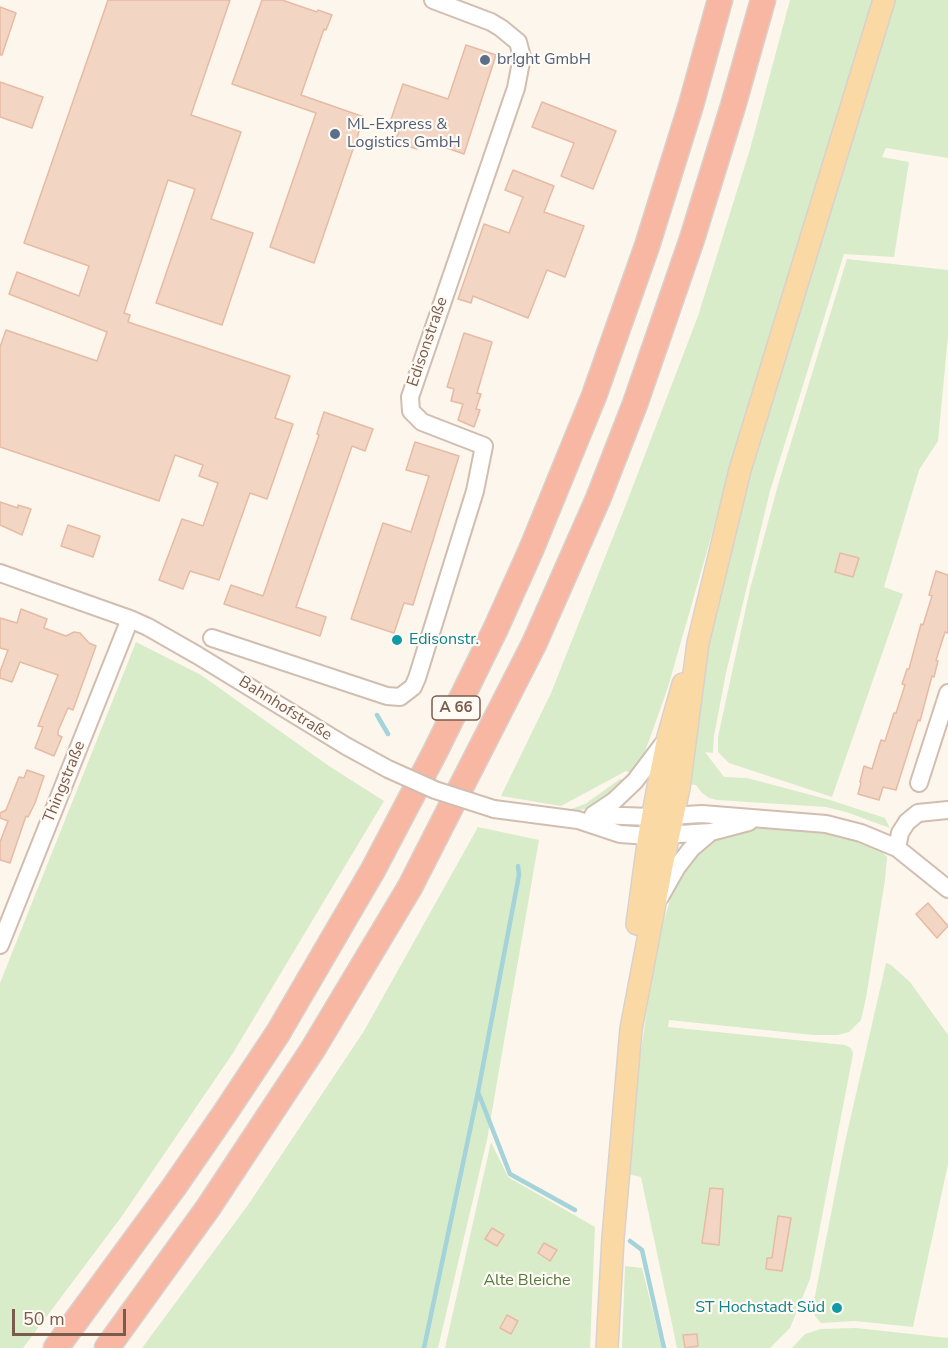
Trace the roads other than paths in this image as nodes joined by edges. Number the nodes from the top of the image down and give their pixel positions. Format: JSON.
{"nodes":[{"id":1,"x":433,"y":0,"type":"edge"},
{"id":2,"x":720,"y":0,"type":"edge"},
{"id":3,"x":764,"y":0,"type":"edge"},
{"id":4,"x":884,"y":0,"type":"edge"},
{"id":5,"x":0,"y":573,"type":"edge"},
{"id":6,"x":130,"y":619,"type":"junction"},
{"id":7,"x":212,"y":638,"type":"dead end"},
{"id":8,"x":698,"y":643,"type":"junction"},
{"id":9,"x":408,"y":691,"type":"joint"},
{"id":10,"x":948,"y":693,"type":"edge"},
{"id":11,"x":668,"y":737,"type":"junction"},
{"id":12,"x":919,"y":783,"type":"dead end"},
{"id":13,"x":948,"y":810,"type":"edge"},
{"id":14,"x":595,"y":815,"type":"junction"},
{"id":15,"x":758,"y":819,"type":"junction"},
{"id":16,"x":578,"y":820,"type":"junction"},
{"id":17,"x":661,"y":825,"type":"junction"},
{"id":18,"x":711,"y":832,"type":"junction"},
{"id":19,"x":897,"y":848,"type":"junction"},
{"id":20,"x":948,"y":890,"type":"edge"},
{"id":21,"x":654,"y":906,"type":"junction"},
{"id":22,"x":0,"y":945,"type":"edge"},
{"id":23,"x":631,"y":1029,"type":"junction"},
{"id":24,"x":56,"y":1348,"type":"edge"},
{"id":25,"x":107,"y":1348,"type":"edge"},
{"id":26,"x":607,"y":1348,"type":"edge"}],
"edges":[{"from":1,"to":9,"type":"street","name":"Edisonstraße"},
{"from":2,"to":24,"type":"highway","number":"A 66"},
{"from":3,"to":25,"type":"highway","number":"A 66"},
{"from":4,"to":8,"type":"main road"},
{"from":5,"to":6,"type":"street","name":"Bahnhofstraße"},
{"from":6,"to":16,"type":"street","name":"Bahnhofstraße","bridge":true},
{"from":6,"to":22,"type":"street","name":"Thingstraße"},
{"from":7,"to":9,"type":"street","name":"Bahnhofstraße"},
{"from":8,"to":11,"type":"main road"},
{"from":8,"to":17,"type":"main road"},
{"from":10,"to":12,"type":"street"},
{"from":11,"to":14,"type":"street","name":"Bahnhofstraße"},
{"from":11,"to":17,"type":"main road"},
{"from":13,"to":19,"type":"street"},
{"from":14,"to":16,"type":"street","name":"Bahnhofstraße"},
{"from":14,"to":17,"type":"street","name":"Bahnhofstraße"},
{"from":15,"to":17,"type":"street","name":"Bahnhofstraße"},
{"from":15,"to":18,"type":"street","name":"Bahnhofstraße"},
{"from":15,"to":19,"type":"street","name":"Bahnhofstraße"},
{"from":16,"to":17,"type":"street","name":"Bahnhofstraße"},
{"from":17,"to":18,"type":"street","name":"Bahnhofstraße"},
{"from":17,"to":21,"type":"main road"},
{"from":17,"to":23,"type":"main road"},
{"from":18,"to":21,"type":"street","name":"Bahnhofstraße"},
{"from":19,"to":20,"type":"street","name":"Bahnhofstraße"},
{"from":21,"to":23,"type":"main road"},
{"from":23,"to":26,"type":"main road"}]}
